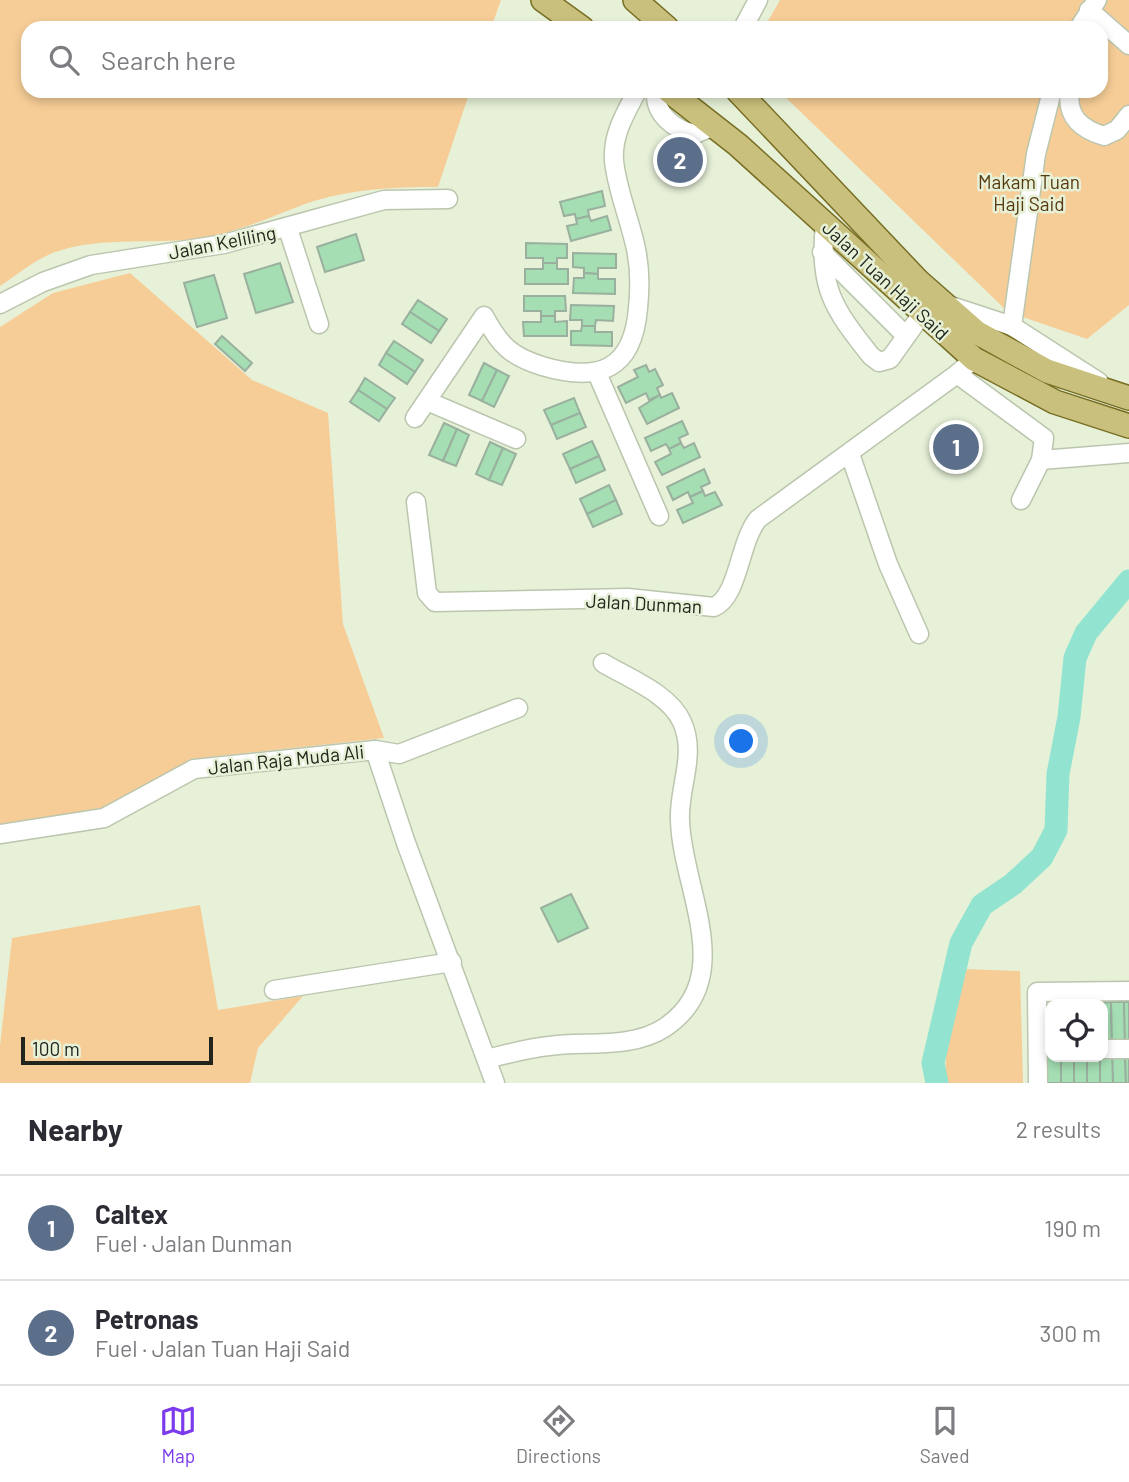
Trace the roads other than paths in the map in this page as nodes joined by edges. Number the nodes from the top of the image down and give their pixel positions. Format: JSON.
{"nodes":[{"id":1,"x":543,"y":0,"type":"edge"},
{"id":2,"x":635,"y":0,"type":"edge"},
{"id":3,"x":758,"y":0,"type":"edge"},
{"id":4,"x":572,"y":21,"type":"edge"},
{"id":5,"x":659,"y":21,"type":"edge"},
{"id":6,"x":747,"y":21,"type":"edge"},
{"id":7,"x":1108,"y":25,"type":"edge"},
{"id":8,"x":1129,"y":45,"type":"edge"},
{"id":9,"x":634,"y":98,"type":"edge"},
{"id":10,"x":656,"y":98,"type":"edge"},
{"id":11,"x":678,"y":98,"type":"edge"},
{"id":12,"x":744,"y":98,"type":"edge"},
{"id":13,"x":1050,"y":98,"type":"edge"},
{"id":14,"x":1069,"y":98,"type":"edge"},
{"id":15,"x":1129,"y":115,"type":"edge"},
{"id":16,"x":714,"y":126,"type":"junction"},
{"id":17,"x":448,"y":199,"type":"dead end"},
{"id":18,"x":825,"y":223,"type":"junction"},
{"id":19,"x":288,"y":229,"type":"junction"},
{"id":20,"x":822,"y":252,"type":"junction"},
{"id":21,"x":0,"y":304,"type":"edge"},
{"id":22,"x":932,"y":308,"type":"junction"},
{"id":23,"x":320,"y":324,"type":"dead end"},
{"id":24,"x":1012,"y":326,"type":"junction"},
{"id":25,"x":906,"y":336,"type":"junction"},
{"id":26,"x":974,"y":359,"type":"junction"},
{"id":27,"x":597,"y":373,"type":"junction"},
{"id":28,"x":957,"y":374,"type":"junction"},
{"id":29,"x":1122,"y":396,"type":"edge"},
{"id":30,"x":427,"y":401,"type":"junction"},
{"id":31,"x":1091,"y":415,"type":"junction"},
{"id":32,"x":415,"y":418,"type":"dead end"},
{"id":33,"x":1129,"y":426,"type":"edge"},
{"id":34,"x":1129,"y":433,"type":"edge"},
{"id":35,"x":516,"y":439,"type":"dead end"},
{"id":36,"x":1129,"y":453,"type":"edge"},
{"id":37,"x":850,"y":454,"type":"junction"},
{"id":38,"x":1041,"y":460,"type":"junction"},
{"id":39,"x":1021,"y":500,"type":"dead end"},
{"id":40,"x":416,"y":502,"type":"dead end"},
{"id":41,"x":659,"y":516,"type":"dead end"},
{"id":42,"x":919,"y":634,"type":"dead end"},
{"id":43,"x":603,"y":663,"type":"dead end"},
{"id":44,"x":518,"y":708,"type":"dead end"},
{"id":45,"x":375,"y":750,"type":"junction"},
{"id":46,"x":0,"y":834,"type":"edge"},
{"id":47,"x":452,"y":962,"type":"junction"},
{"id":48,"x":274,"y":990,"type":"dead end"},
{"id":49,"x":1129,"y":991,"type":"edge"},
{"id":50,"x":1108,"y":1049,"type":"edge"},
{"id":51,"x":1129,"y":1049,"type":"edge"},
{"id":52,"x":1044,"y":1051,"type":"edge"},
{"id":53,"x":487,"y":1059,"type":"junction"},
{"id":54,"x":495,"y":1083,"type":"edge"},
{"id":55,"x":1038,"y":1083,"type":"edge"}],
"edges":[{"from":1,"to":4,"type":"main road"},
{"from":2,"to":5,"type":"main road"},
{"from":3,"to":6,"type":"street"},
{"from":7,"to":8,"type":"street"},
{"from":9,"to":27,"type":"street"},
{"from":10,"to":16,"type":"street"},
{"from":11,"to":16,"type":"main road","name":"Jalan Tuan Haji Said"},
{"from":12,"to":22,"type":"main road","name":"Jalan Tuan Haji Said"},
{"from":13,"to":24,"type":"street"},
{"from":14,"to":15,"type":"street"},
{"from":16,"to":18,"type":"main road","name":"Jalan Tuan Haji Said"},
{"from":17,"to":19,"type":"street","name":"Jalan Keliling"},
{"from":18,"to":20,"type":"street"},
{"from":18,"to":22,"type":"main road","name":"Jalan Tuan Haji Said"},
{"from":19,"to":21,"type":"street","name":"Jalan Keliling"},
{"from":19,"to":23,"type":"street"},
{"from":20,"to":25,"type":"street"},
{"from":20,"to":25,"type":"street"},
{"from":22,"to":24,"type":"street"},
{"from":22,"to":25,"type":"street"},
{"from":22,"to":26,"type":"main road","name":"Jalan Tuan Haji Said"},
{"from":22,"to":29,"type":"main road","name":"Jalan Tuan Haji Said"},
{"from":24,"to":29,"type":"street"},
{"from":26,"to":28,"type":"street","name":"Jalan Dunman"},
{"from":26,"to":31,"type":"main road","name":"Jalan Tuan Haji Said"},
{"from":27,"to":30,"type":"street"},
{"from":27,"to":41,"type":"street"},
{"from":28,"to":37,"type":"street","name":"Jalan Dunman"},
{"from":28,"to":38,"type":"street"},
{"from":30,"to":32,"type":"street"},
{"from":30,"to":35,"type":"street"},
{"from":31,"to":33,"type":"main road","name":"Jalan Tuan Haji Said"},
{"from":31,"to":34,"type":"main road"},
{"from":36,"to":38,"type":"street"},
{"from":37,"to":40,"type":"street","name":"Jalan Dunman"},
{"from":37,"to":42,"type":"street"},
{"from":38,"to":39,"type":"street"},
{"from":43,"to":53,"type":"street"},
{"from":44,"to":45,"type":"street","name":"Jalan Raja Muda Ali"},
{"from":45,"to":46,"type":"street","name":"Jalan Raja Muda Ali"},
{"from":45,"to":47,"type":"street","name":"Jalan Raja Muda Ali"},
{"from":47,"to":48,"type":"street"},
{"from":47,"to":53,"type":"street","name":"Jalan Raja Muda Ali"},
{"from":49,"to":52,"type":"street"},
{"from":50,"to":51,"type":"street"},
{"from":52,"to":55,"type":"street"},
{"from":53,"to":54,"type":"street","name":"Jalan Raja Muda Ali"}]}
